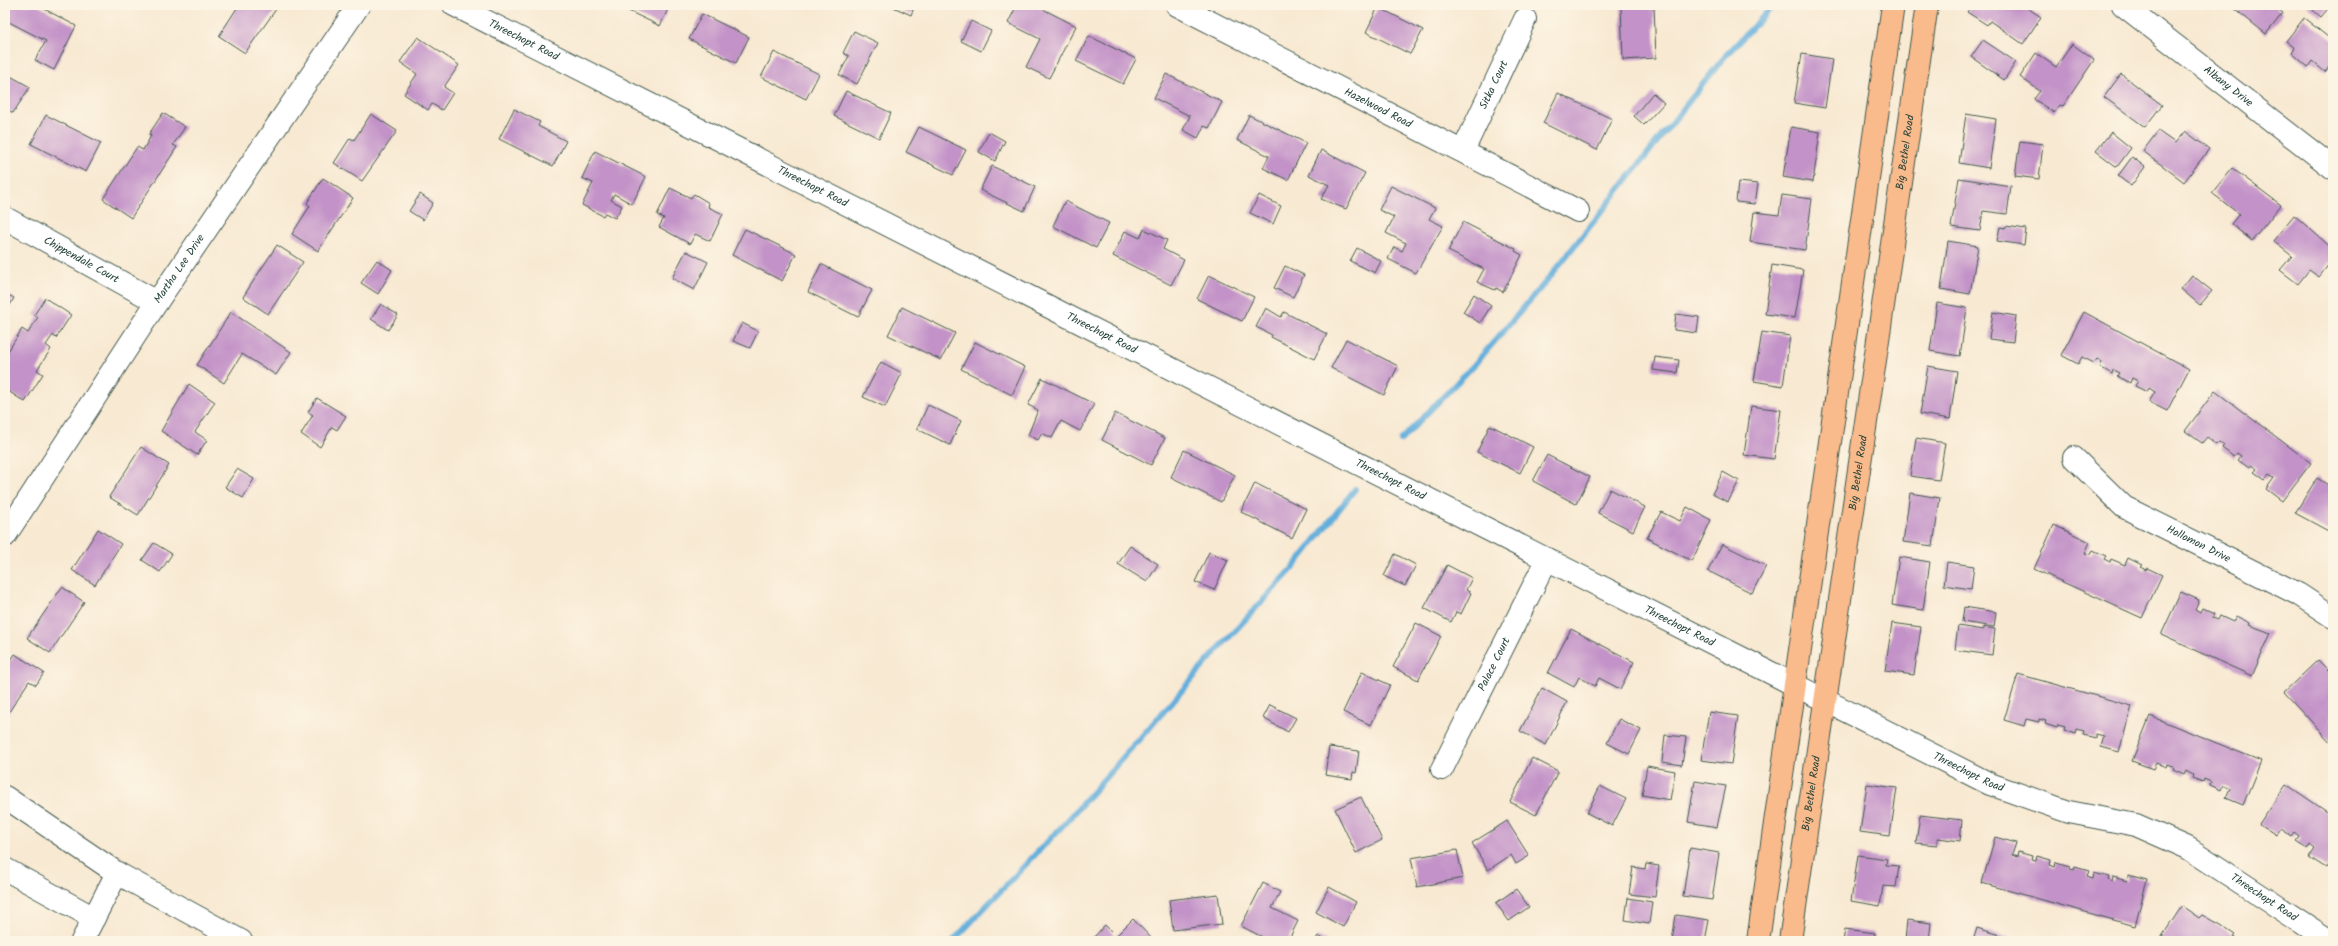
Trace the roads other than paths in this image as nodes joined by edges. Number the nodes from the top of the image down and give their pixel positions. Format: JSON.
{"nodes":[{"id":1,"x":359,"y":5,"type":"edge"},
{"id":2,"x":454,"y":5,"type":"edge"},
{"id":3,"x":1178,"y":5,"type":"edge"},
{"id":4,"x":1893,"y":5,"type":"edge"},
{"id":5,"x":1927,"y":5,"type":"edge"},
{"id":6,"x":2123,"y":5,"type":"edge"},
{"id":7,"x":1525,"y":19,"type":"dead end"},
{"id":8,"x":1463,"y":151,"type":"junction"},
{"id":9,"x":2333,"y":168,"type":"edge"},
{"id":10,"x":1578,"y":211,"type":"dead end"},
{"id":11,"x":5,"y":218,"type":"edge"},
{"id":12,"x":157,"y":302,"type":"junction"},
{"id":13,"x":2074,"y":458,"type":"dead end"},
{"id":14,"x":5,"y":536,"type":"edge"},
{"id":15,"x":1547,"y":559,"type":"junction"},
{"id":16,"x":2333,"y":617,"type":"edge"},
{"id":17,"x":1795,"y":684,"type":"junction"},
{"id":18,"x":1827,"y":701,"type":"junction"},
{"id":19,"x":1442,"y":769,"type":"dead end"},
{"id":20,"x":5,"y":797,"type":"edge"},
{"id":21,"x":5,"y":869,"type":"edge"},
{"id":22,"x":117,"y":873,"type":"junction"},
{"id":23,"x":94,"y":918,"type":"junction"},
{"id":24,"x":82,"y":941,"type":"edge"},
{"id":25,"x":241,"y":941,"type":"edge"},
{"id":26,"x":1758,"y":941,"type":"edge"},
{"id":27,"x":1790,"y":941,"type":"edge"},
{"id":28,"x":2330,"y":941,"type":"edge"}],
"edges":[{"from":1,"to":12,"type":"street","name":"Martha Lee Drive"},
{"from":2,"to":15,"type":"street","name":"Threechopt Road"},
{"from":3,"to":8,"type":"street","name":"Hazelwood Road"},
{"from":4,"to":17,"type":"main road"},
{"from":5,"to":18,"type":"main road","name":"Big Bethel Road"},
{"from":6,"to":9,"type":"street","name":"Albany Drive"},
{"from":7,"to":8,"type":"street","name":"Sitka Court"},
{"from":8,"to":10,"type":"street","name":"Hazelwood Road"},
{"from":11,"to":12,"type":"street","name":"Chippendale Court"},
{"from":12,"to":14,"type":"street","name":"Martha Lee Drive"},
{"from":13,"to":16,"type":"street","name":"Hollomon Drive"},
{"from":15,"to":17,"type":"street","name":"Threechopt Road"},
{"from":15,"to":19,"type":"street","name":"Palace Court"},
{"from":17,"to":18,"type":"street","name":"Threechopt Road"},
{"from":17,"to":26,"type":"main road"},
{"from":18,"to":27,"type":"main road","name":"Big Bethel Road"},
{"from":18,"to":28,"type":"street","name":"Threechopt Road"},
{"from":20,"to":22,"type":"street"},
{"from":21,"to":23,"type":"street"},
{"from":22,"to":23,"type":"street"},
{"from":22,"to":25,"type":"street"},
{"from":23,"to":24,"type":"street"}]}
